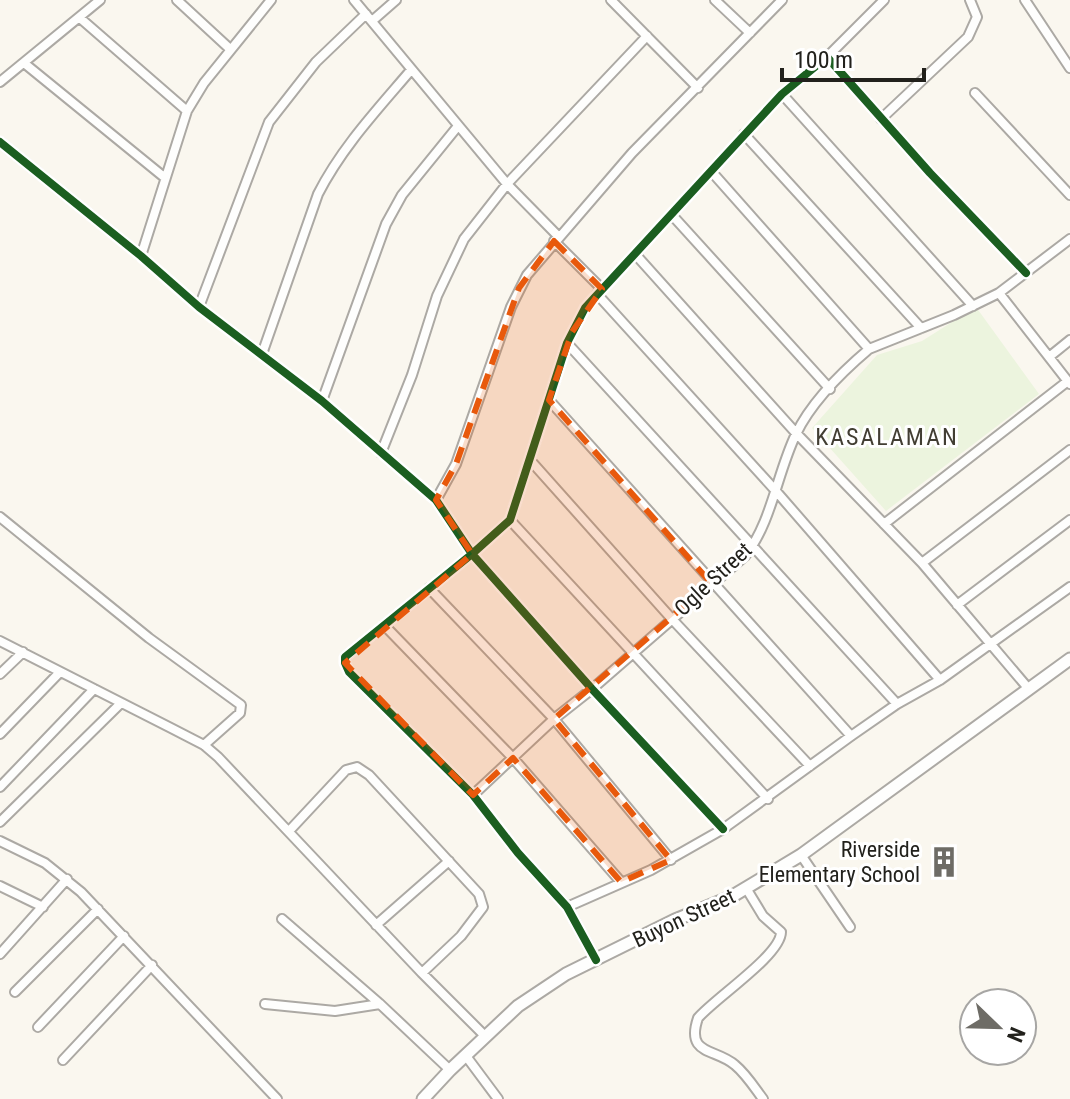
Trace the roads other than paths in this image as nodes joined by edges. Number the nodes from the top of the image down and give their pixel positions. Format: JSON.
{"nodes":[{"id":1,"x":100,"y":0,"type":"edge"},
{"id":2,"x":177,"y":0,"type":"edge"},
{"id":3,"x":271,"y":0,"type":"edge"},
{"id":4,"x":354,"y":0,"type":"edge"},
{"id":5,"x":396,"y":0,"type":"edge"},
{"id":6,"x":611,"y":0,"type":"edge"},
{"id":7,"x":715,"y":0,"type":"edge"},
{"id":8,"x":782,"y":0,"type":"edge"},
{"id":9,"x":884,"y":0,"type":"edge"},
{"id":10,"x":970,"y":0,"type":"edge"},
{"id":11,"x":1025,"y":0,"type":"edge"},
{"id":12,"x":369,"y":17,"type":"junction"},
{"id":13,"x":80,"y":18,"type":"junction"},
{"id":14,"x":750,"y":33,"type":"junction"},
{"id":15,"x":647,"y":36,"type":"junction"},
{"id":16,"x":230,"y":49,"type":"junction"},
{"id":17,"x":827,"y":57,"type":"junction"},
{"id":18,"x":24,"y":63,"type":"junction"},
{"id":19,"x":1070,"y":68,"type":"edge"},
{"id":20,"x":411,"y":70,"type":"junction"},
{"id":21,"x":0,"y":82,"type":"edge"},
{"id":22,"x":698,"y":88,"type":"junction"},
{"id":23,"x":975,"y":93,"type":"dead end"},
{"id":24,"x":782,"y":94,"type":"junction"},
{"id":25,"x":187,"y":111,"type":"junction"},
{"id":26,"x":881,"y":119,"type":"junction"},
{"id":27,"x":458,"y":126,"type":"junction"},
{"id":28,"x":744,"y":134,"type":"junction"},
{"id":29,"x":0,"y":142,"type":"edge"},
{"id":30,"x":711,"y":171,"type":"junction"},
{"id":31,"x":164,"y":177,"type":"junction"},
{"id":32,"x":507,"y":184,"type":"junction"},
{"id":33,"x":1070,"y":195,"type":"edge"},
{"id":34,"x":672,"y":215,"type":"junction"},
{"id":35,"x":556,"y":238,"type":"junction"},
{"id":36,"x":1070,"y":239,"type":"edge"},
{"id":37,"x":636,"y":255,"type":"junction"},
{"id":38,"x":141,"y":256,"type":"junction"},
{"id":39,"x":1026,"y":273,"type":"junction"},
{"id":40,"x":599,"y":291,"type":"junction"},
{"id":41,"x":999,"y":293,"type":"junction"},
{"id":42,"x":973,"y":306,"type":"junction"},
{"id":43,"x":199,"y":307,"type":"junction"},
{"id":44,"x":921,"y":328,"type":"junction"},
{"id":45,"x":1070,"y":340,"type":"edge"},
{"id":46,"x":567,"y":343,"type":"junction"},
{"id":47,"x":869,"y":349,"type":"junction"},
{"id":48,"x":262,"y":354,"type":"junction"},
{"id":49,"x":1049,"y":357,"type":"junction"},
{"id":50,"x":1069,"y":383,"type":"edge"},
{"id":51,"x":830,"y":389,"type":"junction"},
{"id":52,"x":549,"y":400,"type":"junction"},
{"id":53,"x":322,"y":401,"type":"junction"},
{"id":54,"x":796,"y":433,"type":"junction"},
{"id":55,"x":1070,"y":450,"type":"edge"},
{"id":56,"x":381,"y":453,"type":"junction"},
{"id":57,"x":530,"y":460,"type":"junction"},
{"id":58,"x":775,"y":490,"type":"junction"},
{"id":59,"x":436,"y":500,"type":"junction"},
{"id":60,"x":0,"y":517,"type":"edge"},
{"id":61,"x":510,"y":520,"type":"junction"},
{"id":62,"x":1070,"y":520,"type":"edge"},
{"id":63,"x":884,"y":524,"type":"junction"},
{"id":64,"x":754,"y":545,"type":"junction"},
{"id":65,"x":472,"y":554,"type":"junction"},
{"id":66,"x":922,"y":563,"type":"junction"},
{"id":67,"x":711,"y":583,"type":"junction"},
{"id":68,"x":1070,"y":587,"type":"edge"},
{"id":69,"x":429,"y":588,"type":"junction"},
{"id":70,"x":957,"y":605,"type":"junction"},
{"id":71,"x":671,"y":618,"type":"junction"},
{"id":72,"x":384,"y":625,"type":"junction"},
{"id":73,"x":0,"y":641,"type":"edge"},
{"id":74,"x":991,"y":643,"type":"junction"},
{"id":75,"x":23,"y":652,"type":"junction"},
{"id":76,"x":632,"y":654,"type":"junction"},
{"id":77,"x":1070,"y":659,"type":"edge"},
{"id":78,"x":60,"y":672,"type":"junction"},
{"id":79,"x":0,"y":674,"type":"edge"},
{"id":80,"x":940,"y":680,"type":"junction"},
{"id":81,"x":1028,"y":688,"type":"junction"},
{"id":82,"x":94,"y":689,"type":"junction"},
{"id":83,"x":592,"y":689,"type":"junction"},
{"id":84,"x":121,"y":703,"type":"junction"},
{"id":85,"x":897,"y":704,"type":"junction"},
{"id":86,"x":554,"y":719,"type":"junction"},
{"id":87,"x":0,"y":734,"type":"edge"},
{"id":88,"x":851,"y":736,"type":"junction"},
{"id":89,"x":204,"y":745,"type":"junction"},
{"id":90,"x":513,"y":758,"type":"junction"},
{"id":91,"x":810,"y":766,"type":"junction"},
{"id":92,"x":0,"y":787,"type":"edge"},
{"id":93,"x":473,"y":795,"type":"junction"},
{"id":94,"x":768,"y":799,"type":"junction"},
{"id":95,"x":0,"y":822,"type":"edge"},
{"id":96,"x":723,"y":829,"type":"junction"},
{"id":97,"x":290,"y":830,"type":"junction"},
{"id":98,"x":0,"y":841,"type":"edge"},
{"id":99,"x":801,"y":855,"type":"junction"},
{"id":100,"x":671,"y":860,"type":"junction"},
{"id":101,"x":449,"y":861,"type":"junction"},
{"id":102,"x":67,"y":879,"type":"junction"},
{"id":103,"x":621,"y":882,"type":"junction"},
{"id":104,"x":0,"y":886,"type":"edge"},
{"id":105,"x":746,"y":888,"type":"junction"},
{"id":106,"x":43,"y":907,"type":"junction"},
{"id":107,"x":567,"y":907,"type":"junction"},
{"id":108,"x":98,"y":909,"type":"junction"},
{"id":109,"x":282,"y":919,"type":"dead end"},
{"id":110,"x":376,"y":925,"type":"junction"},
{"id":111,"x":850,"y":927,"type":"dead end"},
{"id":112,"x":124,"y":936,"type":"junction"},
{"id":113,"x":0,"y":954,"type":"edge"},
{"id":114,"x":596,"y":960,"type":"junction"},
{"id":115,"x":152,"y":965,"type":"junction"},
{"id":116,"x":422,"y":973,"type":"junction"},
{"id":117,"x":15,"y":992,"type":"dead end"},
{"id":118,"x":265,"y":1004,"type":"dead end"},
{"id":119,"x":380,"y":1004,"type":"junction"},
{"id":120,"x":38,"y":1027,"type":"dead end"},
{"id":121,"x":485,"y":1036,"type":"junction"},
{"id":122,"x":466,"y":1056,"type":"junction"},
{"id":123,"x":63,"y":1060,"type":"dead end"},
{"id":124,"x":450,"y":1070,"type":"junction"},
{"id":125,"x":277,"y":1099,"type":"edge"},
{"id":126,"x":423,"y":1099,"type":"edge"},
{"id":127,"x":498,"y":1099,"type":"edge"},
{"id":128,"x":763,"y":1099,"type":"edge"}],
"edges":[{"from":1,"to":13,"type":"street"},
{"from":2,"to":16,"type":"street"},
{"from":3,"to":16,"type":"street"},
{"from":4,"to":12,"type":"street"},
{"from":5,"to":12,"type":"street"},
{"from":6,"to":15,"type":"street"},
{"from":7,"to":14,"type":"street"},
{"from":8,"to":14,"type":"street"},
{"from":9,"to":17,"type":"street"},
{"from":10,"to":26,"type":"street"},
{"from":11,"to":19,"type":"street"},
{"from":12,"to":20,"type":"street"},
{"from":12,"to":43,"type":"street"},
{"from":13,"to":18,"type":"street"},
{"from":13,"to":25,"type":"street"},
{"from":14,"to":22,"type":"street"},
{"from":15,"to":22,"type":"street"},
{"from":15,"to":32,"type":"street"},
{"from":16,"to":25,"type":"street"},
{"from":17,"to":24,"type":"street"},
{"from":17,"to":26,"type":"street"},
{"from":18,"to":21,"type":"street"},
{"from":18,"to":31,"type":"street"},
{"from":20,"to":27,"type":"street"},
{"from":20,"to":48,"type":"street"},
{"from":22,"to":35,"type":"street"},
{"from":23,"to":33,"type":"street"},
{"from":24,"to":28,"type":"street"},
{"from":24,"to":42,"type":"street"},
{"from":25,"to":31,"type":"street"},
{"from":26,"to":39,"type":"street"},
{"from":27,"to":32,"type":"street"},
{"from":27,"to":53,"type":"street"},
{"from":28,"to":30,"type":"street"},
{"from":28,"to":44,"type":"street"},
{"from":29,"to":38,"type":"street"},
{"from":30,"to":34,"type":"street"},
{"from":30,"to":47,"type":"street"},
{"from":31,"to":38,"type":"street"},
{"from":32,"to":35,"type":"street"},
{"from":32,"to":56,"type":"street"},
{"from":34,"to":37,"type":"street"},
{"from":34,"to":51,"type":"street"},
{"from":35,"to":40,"type":"street"},
{"from":35,"to":59,"type":"street"},
{"from":36,"to":39,"type":"street","name":"Ogle Street"},
{"from":37,"to":40,"type":"street"},
{"from":37,"to":54,"type":"street"},
{"from":38,"to":43,"type":"street"},
{"from":39,"to":41,"type":"street","name":"Ogle Street"},
{"from":40,"to":46,"type":"street"},
{"from":40,"to":58,"type":"street"},
{"from":41,"to":42,"type":"street","name":"Ogle Street"},
{"from":41,"to":49,"type":"street"},
{"from":42,"to":44,"type":"street","name":"Ogle Street"},
{"from":43,"to":48,"type":"street"},
{"from":44,"to":47,"type":"street","name":"Ogle Street"},
{"from":45,"to":49,"type":"street"},
{"from":46,"to":52,"type":"street"},
{"from":46,"to":64,"type":"street"},
{"from":47,"to":51,"type":"street","name":"Ogle Street"},
{"from":48,"to":53,"type":"street"},
{"from":49,"to":50,"type":"street"},
{"from":50,"to":63,"type":"street"},
{"from":51,"to":54,"type":"street","name":"Ogle Street"},
{"from":52,"to":57,"type":"street"},
{"from":52,"to":67,"type":"street"},
{"from":53,"to":56,"type":"street"},
{"from":54,"to":58,"type":"street","name":"Ogle Street"},
{"from":54,"to":63,"type":"street"},
{"from":55,"to":66,"type":"street"},
{"from":56,"to":59,"type":"street"},
{"from":57,"to":61,"type":"street"},
{"from":57,"to":71,"type":"street"},
{"from":58,"to":64,"type":"street","name":"Ogle Street"},
{"from":58,"to":80,"type":"street"},
{"from":59,"to":65,"type":"street"},
{"from":60,"to":89,"type":"street"},
{"from":61,"to":65,"type":"street"},
{"from":61,"to":76,"type":"street"},
{"from":62,"to":70,"type":"street"},
{"from":63,"to":66,"type":"street"},
{"from":64,"to":67,"type":"street","name":"Ogle Street"},
{"from":64,"to":85,"type":"street"},
{"from":65,"to":69,"type":"street"},
{"from":65,"to":83,"type":"street"},
{"from":66,"to":70,"type":"street"},
{"from":67,"to":71,"type":"street","name":"Ogle Street"},
{"from":67,"to":88,"type":"street"},
{"from":68,"to":74,"type":"street"},
{"from":69,"to":72,"type":"street"},
{"from":69,"to":86,"type":"street"},
{"from":70,"to":74,"type":"street"},
{"from":71,"to":76,"type":"street","name":"Ogle Street"},
{"from":71,"to":91,"type":"street"},
{"from":72,"to":90,"type":"street"},
{"from":72,"to":93,"type":"street"},
{"from":73,"to":75,"type":"street"},
{"from":74,"to":80,"type":"street"},
{"from":74,"to":81,"type":"street"},
{"from":75,"to":78,"type":"street"},
{"from":75,"to":79,"type":"street"},
{"from":76,"to":83,"type":"street","name":"Ogle Street"},
{"from":76,"to":94,"type":"street"},
{"from":77,"to":81,"type":"main road","name":"Buyon Street"},
{"from":78,"to":82,"type":"street"},
{"from":78,"to":87,"type":"street"},
{"from":80,"to":85,"type":"street"},
{"from":81,"to":99,"type":"main road","name":"Buyon Street"},
{"from":82,"to":84,"type":"street"},
{"from":82,"to":92,"type":"street"},
{"from":83,"to":86,"type":"street","name":"Ogle Street"},
{"from":83,"to":96,"type":"street"},
{"from":84,"to":89,"type":"street"},
{"from":84,"to":95,"type":"street"},
{"from":85,"to":88,"type":"street"},
{"from":86,"to":90,"type":"street","name":"Ogle Street"},
{"from":86,"to":100,"type":"street"},
{"from":88,"to":91,"type":"street"},
{"from":89,"to":97,"type":"street"},
{"from":90,"to":93,"type":"street","name":"Ogle Street"},
{"from":90,"to":103,"type":"street"},
{"from":91,"to":94,"type":"street"},
{"from":93,"to":107,"type":"street"},
{"from":94,"to":96,"type":"street"},
{"from":96,"to":100,"type":"street"},
{"from":97,"to":101,"type":"street"},
{"from":97,"to":110,"type":"street"},
{"from":98,"to":102,"type":"street"},
{"from":99,"to":105,"type":"main road","name":"Buyon Street"},
{"from":99,"to":111,"type":"street"},
{"from":100,"to":103,"type":"street"},
{"from":101,"to":110,"type":"street"},
{"from":101,"to":116,"type":"street"},
{"from":102,"to":106,"type":"street"},
{"from":102,"to":108,"type":"street"},
{"from":103,"to":107,"type":"street"},
{"from":104,"to":106,"type":"street"},
{"from":105,"to":114,"type":"main road","name":"Buyon Street"},
{"from":105,"to":128,"type":"street"},
{"from":106,"to":113,"type":"street"},
{"from":107,"to":114,"type":"street"},
{"from":108,"to":112,"type":"street"},
{"from":108,"to":117,"type":"street"},
{"from":109,"to":119,"type":"street"},
{"from":110,"to":116,"type":"street"},
{"from":112,"to":115,"type":"street"},
{"from":112,"to":120,"type":"street"},
{"from":114,"to":121,"type":"main road","name":"Buyon Street"},
{"from":115,"to":123,"type":"street"},
{"from":115,"to":125,"type":"street"},
{"from":116,"to":121,"type":"street"},
{"from":118,"to":119,"type":"street"},
{"from":119,"to":124,"type":"street"},
{"from":121,"to":122,"type":"main road","name":"Buyon Street"},
{"from":122,"to":124,"type":"main road","name":"Buyon Street"},
{"from":122,"to":127,"type":"street"},
{"from":124,"to":126,"type":"main road","name":"Buyon Street"}]}
